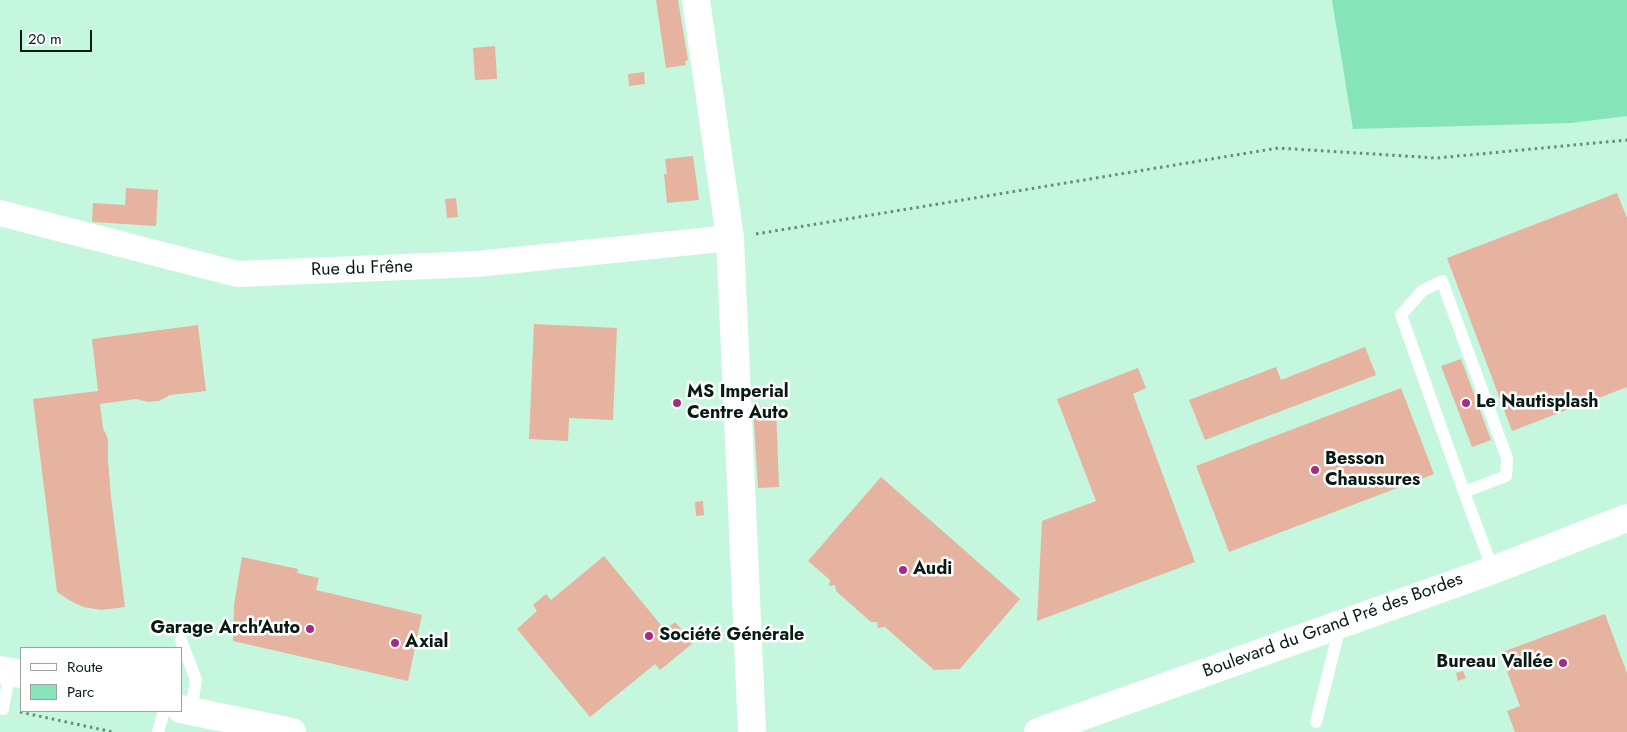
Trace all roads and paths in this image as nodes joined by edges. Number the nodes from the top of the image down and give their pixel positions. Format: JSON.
{"nodes":[{"id":1,"x":696,"y":0,"type":"edge"},
{"id":2,"x":1627,"y":140,"type":"edge"},
{"id":3,"x":0,"y":213,"type":"edge"},
{"id":4,"x":730,"y":238,"type":"junction"},
{"id":5,"x":1464,"y":492,"type":"junction"},
{"id":6,"x":1627,"y":518,"type":"edge"},
{"id":7,"x":1492,"y":570,"type":"junction"},
{"id":8,"x":1340,"y":623,"type":"junction"},
{"id":9,"x":181,"y":640,"type":"dead end"},
{"id":10,"x":11,"y":672,"type":"edge"},
{"id":11,"x":3,"y":709,"type":"joint"},
{"id":12,"x":186,"y":710,"type":"edge"},
{"id":13,"x":164,"y":712,"type":"edge"},
{"id":14,"x":1316,"y":722,"type":"dead end"},
{"id":15,"x":113,"y":732,"type":"edge"},
{"id":16,"x":158,"y":732,"type":"edge"},
{"id":17,"x":292,"y":732,"type":"edge"},
{"id":18,"x":752,"y":732,"type":"edge"},
{"id":19,"x":1038,"y":732,"type":"edge"}],
"edges":[{"from":1,"to":4,"type":"main road"},
{"from":2,"to":4,"type":"path"},
{"from":3,"to":4,"type":"street","name":"Rue du Frêne"},
{"from":4,"to":18,"type":"main road"},
{"from":5,"to":5,"type":"lane"},
{"from":5,"to":7,"type":"lane"},
{"from":6,"to":7,"type":"main road","name":"Boulevard du Grand Pré des Bordes"},
{"from":7,"to":8,"type":"main road","name":"Boulevard du Grand Pré des Bordes"},
{"from":8,"to":14,"type":"lane"},
{"from":8,"to":19,"type":"main road","name":"Boulevard du Grand Pré des Bordes"},
{"from":9,"to":12,"type":"lane"},
{"from":10,"to":11,"type":"lane"},
{"from":11,"to":15,"type":"path"},
{"from":12,"to":17,"type":"main road"},
{"from":13,"to":16,"type":"lane"}]}
